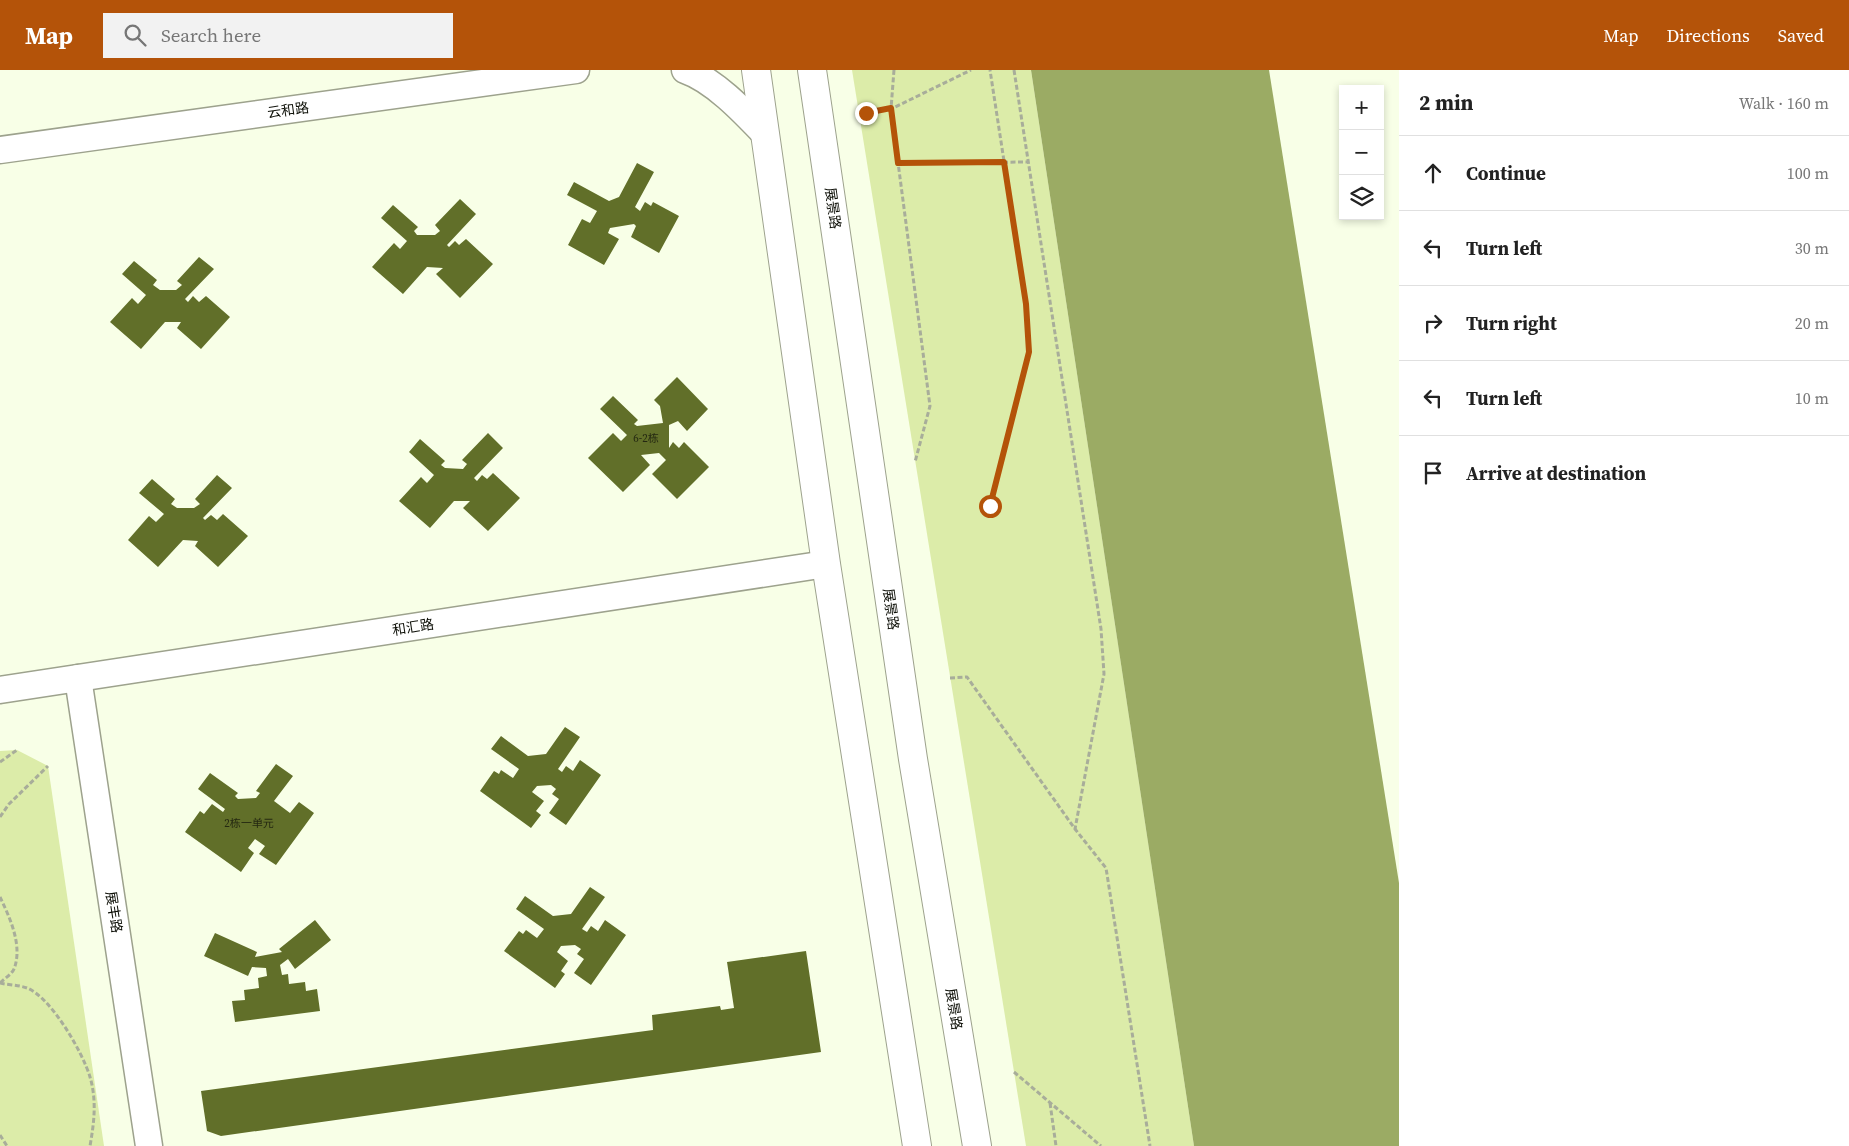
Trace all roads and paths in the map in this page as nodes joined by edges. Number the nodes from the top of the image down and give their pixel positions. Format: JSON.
{"nodes":[{"id":1,"x":576,"y":70,"type":"edge"},
{"id":2,"x":685,"y":70,"type":"edge"},
{"id":3,"x":756,"y":70,"type":"edge"},
{"id":4,"x":812,"y":70,"type":"edge"},
{"id":5,"x":894,"y":70,"type":"edge"},
{"id":6,"x":971,"y":70,"type":"edge"},
{"id":7,"x":990,"y":70,"type":"edge"},
{"id":8,"x":1014,"y":70,"type":"edge"},
{"id":9,"x":891,"y":108,"type":"junction"},
{"id":10,"x":859,"y":115,"type":"dead end"},
{"id":11,"x":765,"y":134,"type":"junction"},
{"id":12,"x":0,"y":150,"type":"edge"},
{"id":13,"x":1004,"y":162,"type":"junction"},
{"id":14,"x":1028,"y":162,"type":"junction"},
{"id":15,"x":898,"y":163,"type":"junction"},
{"id":16,"x":915,"y":462,"type":"dead end"},
{"id":17,"x":990,"y":506,"type":"dead end"},
{"id":18,"x":826,"y":564,"type":"junction"},
{"id":19,"x":78,"y":678,"type":"junction"},
{"id":20,"x":950,"y":678,"type":"dead end"},
{"id":21,"x":0,"y":690,"type":"edge"},
{"id":22,"x":17,"y":750,"type":"dead end"},
{"id":23,"x":0,"y":762,"type":"edge"},
{"id":24,"x":48,"y":766,"type":"dead end"},
{"id":25,"x":0,"y":817,"type":"edge"},
{"id":26,"x":1075,"y":828,"type":"junction"},
{"id":27,"x":0,"y":897,"type":"edge"},
{"id":28,"x":0,"y":983,"type":"edge"},
{"id":29,"x":1014,"y":1072,"type":"dead end"},
{"id":30,"x":1050,"y":1103,"type":"junction"},
{"id":31,"x":0,"y":1135,"type":"edge"},
{"id":32,"x":8,"y":1146,"type":"edge"},
{"id":33,"x":90,"y":1146,"type":"edge"},
{"id":34,"x":149,"y":1146,"type":"edge"},
{"id":35,"x":917,"y":1146,"type":"edge"},
{"id":36,"x":977,"y":1146,"type":"edge"},
{"id":37,"x":1056,"y":1146,"type":"edge"},
{"id":38,"x":1100,"y":1146,"type":"edge"},
{"id":39,"x":1150,"y":1146,"type":"edge"}],
"edges":[{"from":1,"to":12,"type":"street","name":"云和路"},
{"from":2,"to":11,"type":"street"},
{"from":3,"to":11,"type":"main road"},
{"from":4,"to":36,"type":"main road","name":"展景路"},
{"from":5,"to":9,"type":"path"},
{"from":6,"to":9,"type":"path"},
{"from":7,"to":13,"type":"path"},
{"from":8,"to":14,"type":"path"},
{"from":9,"to":10,"type":"path"},
{"from":9,"to":15,"type":"path"},
{"from":11,"to":18,"type":"main road"},
{"from":13,"to":14,"type":"path"},
{"from":13,"to":15,"type":"path"},
{"from":13,"to":17,"type":"path"},
{"from":14,"to":26,"type":"path"},
{"from":15,"to":16,"type":"path"},
{"from":18,"to":19,"type":"street","name":"和汇路"},
{"from":18,"to":35,"type":"main road"},
{"from":19,"to":21,"type":"street","name":"和汇路"},
{"from":19,"to":34,"type":"street","name":"展丰路"},
{"from":20,"to":26,"type":"path"},
{"from":22,"to":23,"type":"path"},
{"from":24,"to":25,"type":"path"},
{"from":26,"to":39,"type":"path"},
{"from":27,"to":28,"type":"path"},
{"from":28,"to":33,"type":"path"},
{"from":29,"to":30,"type":"path"},
{"from":30,"to":37,"type":"path"},
{"from":30,"to":38,"type":"path"},
{"from":31,"to":32,"type":"path"}]}
